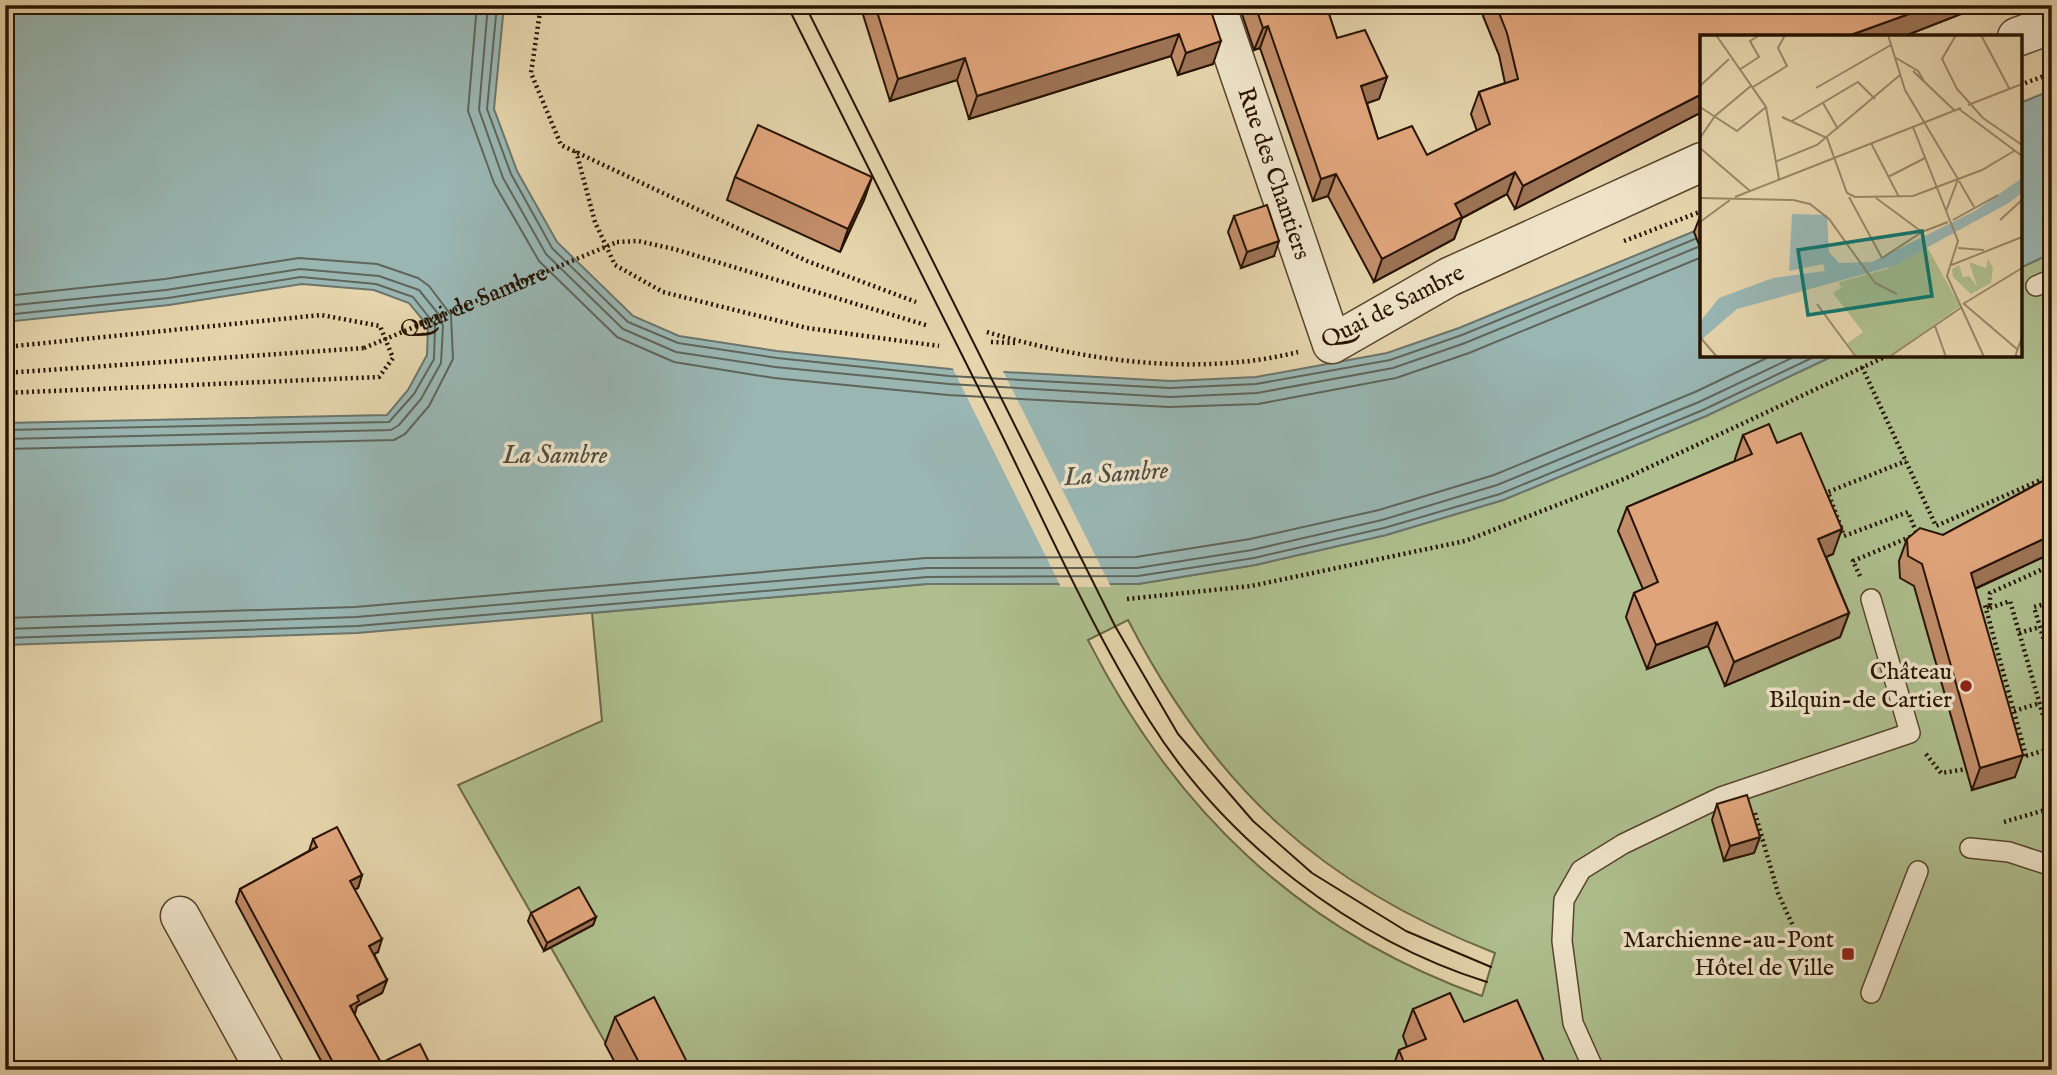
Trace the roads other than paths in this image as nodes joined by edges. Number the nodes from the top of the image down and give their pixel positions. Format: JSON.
{"nodes":[{"id":1,"x":1216,"y":5,"type":"edge"},
{"id":2,"x":1700,"y":163,"type":"edge"},
{"id":3,"x":1332,"y":344,"type":"joint"},
{"id":4,"x":1871,"y":599,"type":"dead end"},
{"id":5,"x":1970,"y":848,"type":"dead end"},
{"id":6,"x":2052,"y":866,"type":"edge"},
{"id":7,"x":1918,"y":871,"type":"dead end"},
{"id":8,"x":180,"y":916,"type":"dead end"},
{"id":9,"x":1871,"y":993,"type":"dead end"},
{"id":10,"x":265,"y":1070,"type":"edge"},
{"id":11,"x":1594,"y":1070,"type":"edge"}],
"edges":[{"from":1,"to":3,"type":"street","name":"Rue des Chantiers"},
{"from":2,"to":3,"type":"street","name":"Quai de Sambre"},
{"from":4,"to":11,"type":"lane"},
{"from":5,"to":6,"type":"lane"},
{"from":7,"to":9,"type":"lane"},
{"from":8,"to":10,"type":"street"}]}
